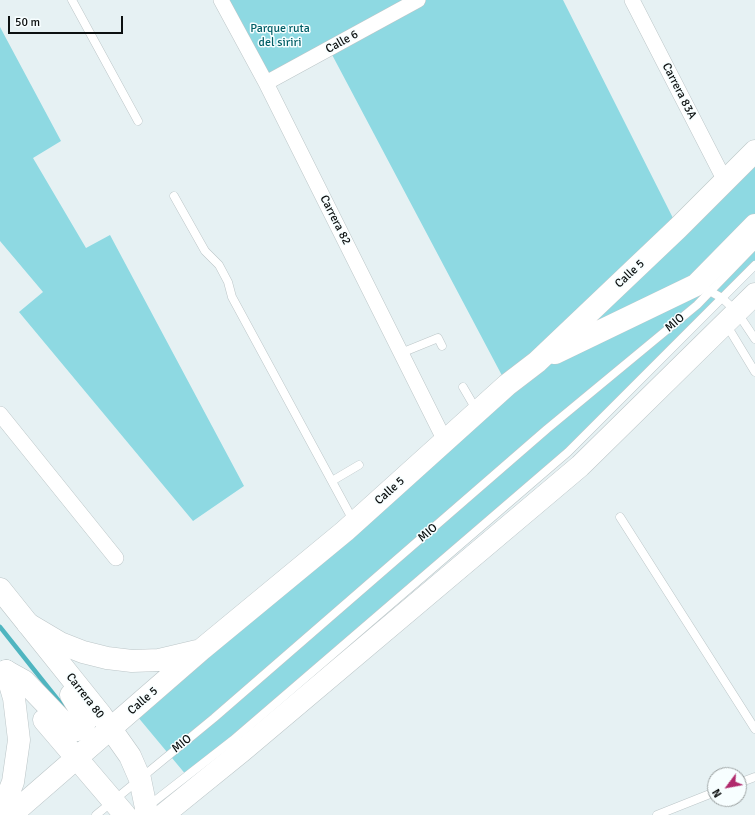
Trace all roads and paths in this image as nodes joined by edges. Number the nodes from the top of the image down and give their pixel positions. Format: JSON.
{"nodes":[{"id":1,"x":72,"y":0,"type":"edge"},
{"id":2,"x":221,"y":0,"type":"edge"},
{"id":3,"x":418,"y":0,"type":"edge"},
{"id":4,"x":632,"y":0,"type":"edge"},
{"id":5,"x":266,"y":83,"type":"junction"},
{"id":6,"x":138,"y":121,"type":"dead end"},
{"id":7,"x":755,"y":152,"type":"edge"},
{"id":8,"x":725,"y":181,"type":"junction"},
{"id":9,"x":174,"y":196,"type":"dead end"},
{"id":10,"x":755,"y":225,"type":"edge"},
{"id":11,"x":755,"y":246,"type":"edge"},
{"id":12,"x":755,"y":265,"type":"edge"},
{"id":13,"x":703,"y":288,"type":"junction"},
{"id":14,"x":755,"y":294,"type":"edge"},
{"id":15,"x":728,"y":311,"type":"junction"},
{"id":16,"x":755,"y":339,"type":"edge"},
{"id":17,"x":442,"y":346,"type":"dead end"},
{"id":18,"x":401,"y":353,"type":"junction"},
{"id":19,"x":537,"y":362,"type":"junction"},
{"id":20,"x":755,"y":372,"type":"edge"},
{"id":21,"x":464,"y":387,"type":"dead end"},
{"id":22,"x":477,"y":412,"type":"junction"},
{"id":23,"x":0,"y":414,"type":"edge"},
{"id":24,"x":445,"y":442,"type":"junction"},
{"id":25,"x":359,"y":465,"type":"dead end"},
{"id":26,"x":332,"y":481,"type":"junction"},
{"id":27,"x":620,"y":517,"type":"dead end"},
{"id":28,"x":354,"y":523,"type":"junction"},
{"id":29,"x":116,"y":558,"type":"dead end"},
{"id":30,"x":0,"y":589,"type":"edge"},
{"id":31,"x":28,"y":624,"type":"junction"},
{"id":32,"x":202,"y":649,"type":"junction"},
{"id":33,"x":3,"y":668,"type":"edge"},
{"id":34,"x":111,"y":729,"type":"junction"},
{"id":35,"x":755,"y":729,"type":"edge"},
{"id":36,"x":77,"y":758,"type":"junction"},
{"id":37,"x":140,"y":779,"type":"junction"},
{"id":38,"x":707,"y":795,"type":"edge"},
{"id":39,"x":119,"y":808,"type":"edge"},
{"id":40,"x":148,"y":813,"type":"edge"},
{"id":41,"x":0,"y":815,"type":"edge"},
{"id":42,"x":11,"y":815,"type":"edge"},
{"id":43,"x":96,"y":815,"type":"edge"},
{"id":44,"x":657,"y":815,"type":"edge"}],
"edges":[{"from":1,"to":6,"type":"lane"},
{"from":2,"to":5,"type":"street","name":"Carrera 82"},
{"from":3,"to":5,"type":"street","name":"Calle 6"},
{"from":4,"to":8,"type":"street","name":"Carrera 83A"},
{"from":5,"to":18,"type":"street","name":"Carrera 82"},
{"from":7,"to":8,"type":"main road","name":"Calle 5"},
{"from":8,"to":19,"type":"main road","name":"Calle 5"},
{"from":9,"to":26,"type":"lane"},
{"from":10,"to":13,"type":"main road"},
{"from":11,"to":13,"type":"lane","name":"MIO"},
{"from":12,"to":15,"type":"lane"},
{"from":13,"to":15,"type":"lane"},
{"from":13,"to":19,"type":"main road"},
{"from":13,"to":37,"type":"lane","name":"MIO"},
{"from":14,"to":15,"type":"main road"},
{"from":15,"to":16,"type":"lane"},
{"from":15,"to":20,"type":"lane"},
{"from":15,"to":40,"type":"main road"},
{"from":17,"to":18,"type":"lane"},
{"from":18,"to":24,"type":"street","name":"Carrera 82"},
{"from":19,"to":22,"type":"main road","name":"Calle 5"},
{"from":21,"to":22,"type":"lane"},
{"from":22,"to":24,"type":"main road","name":"Calle 5"},
{"from":23,"to":29,"type":"street"},
{"from":24,"to":28,"type":"main road","name":"Calle 5"},
{"from":25,"to":26,"type":"lane"},
{"from":26,"to":28,"type":"lane"},
{"from":27,"to":35,"type":"lane"},
{"from":28,"to":32,"type":"main road","name":"Calle 5"},
{"from":30,"to":31,"type":"main road","name":"Carrera 80"},
{"from":31,"to":32,"type":"main road"},
{"from":31,"to":33,"type":"main road"},
{"from":31,"to":34,"type":"main road","name":"Carrera 80"},
{"from":32,"to":34,"type":"main road","name":"Calle 5"},
{"from":33,"to":36,"type":"main road"},
{"from":33,"to":41,"type":"main road"},
{"from":34,"to":36,"type":"main road","name":"Calle 5"},
{"from":34,"to":37,"type":"main road","name":"Carrera 80"},
{"from":36,"to":39,"type":"main road"},
{"from":36,"to":42,"type":"main road","name":"Calle 5"},
{"from":37,"to":39,"type":"lane","name":"MIO"},
{"from":37,"to":40,"type":"main road","name":"Carrera 80"},
{"from":38,"to":44,"type":"lane"},
{"from":39,"to":43,"type":"lane","name":"MIO"}]}
